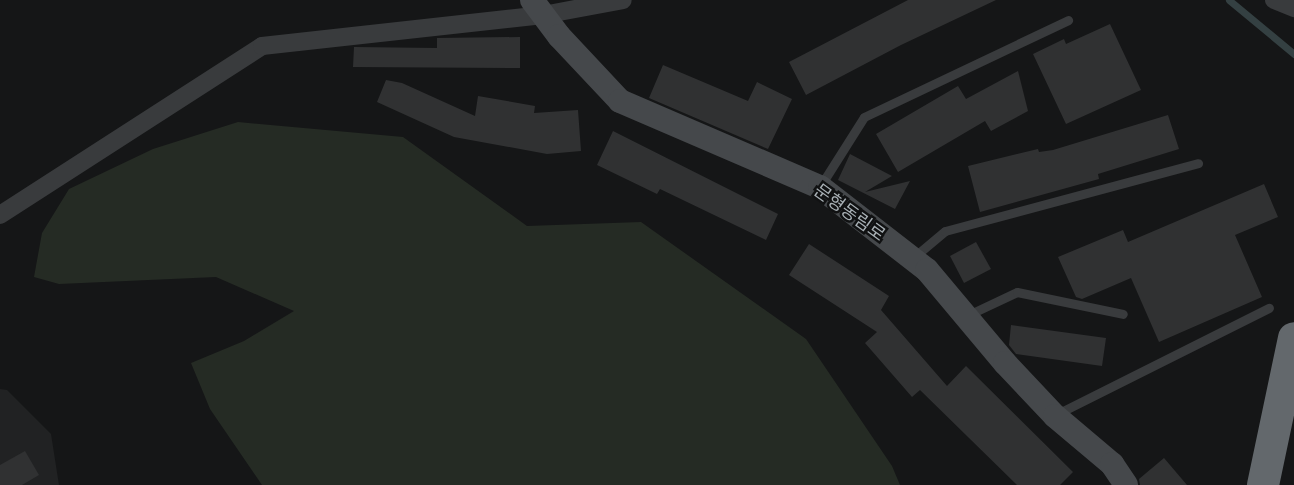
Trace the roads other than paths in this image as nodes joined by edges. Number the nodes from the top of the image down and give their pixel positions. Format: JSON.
{"nodes":[{"id":1,"x":623,"y":0,"type":"edge"},
{"id":2,"x":1274,"y":0,"type":"edge"},
{"id":3,"x":537,"y":8,"type":"edge"},
{"id":4,"x":1294,"y":8,"type":"edge"},
{"id":5,"x":1068,"y":20,"type":"dead end"},
{"id":6,"x":1198,"y":163,"type":"dead end"},
{"id":7,"x":820,"y":187,"type":"junction"},
{"id":8,"x":0,"y":215,"type":"edge"},
{"id":9,"x":912,"y":258,"type":"junction"},
{"id":10,"x":1269,"y":308,"type":"dead end"},
{"id":11,"x":1123,"y":314,"type":"dead end"},
{"id":12,"x":966,"y":316,"type":"junction"},
{"id":13,"x":1294,"y":338,"type":"edge"},
{"id":14,"x":1055,"y":416,"type":"junction"},
{"id":15,"x":1126,"y":485,"type":"edge"},
{"id":16,"x":1263,"y":485,"type":"edge"}],
"edges":[{"from":1,"to":3,"type":"street"},
{"from":2,"to":4,"type":"street"},
{"from":3,"to":7,"type":"street","name":"문형동림로"},
{"from":3,"to":8,"type":"street"},
{"from":5,"to":7,"type":"lane"},
{"from":6,"to":9,"type":"lane"},
{"from":7,"to":9,"type":"street","name":"문형동림로"},
{"from":9,"to":12,"type":"street","name":"문형동림로"},
{"from":10,"to":14,"type":"lane"},
{"from":11,"to":12,"type":"lane"},
{"from":12,"to":14,"type":"street","name":"문형동림로"},
{"from":13,"to":16,"type":"highway"},
{"from":14,"to":15,"type":"street","name":"문형동림로"}]}
